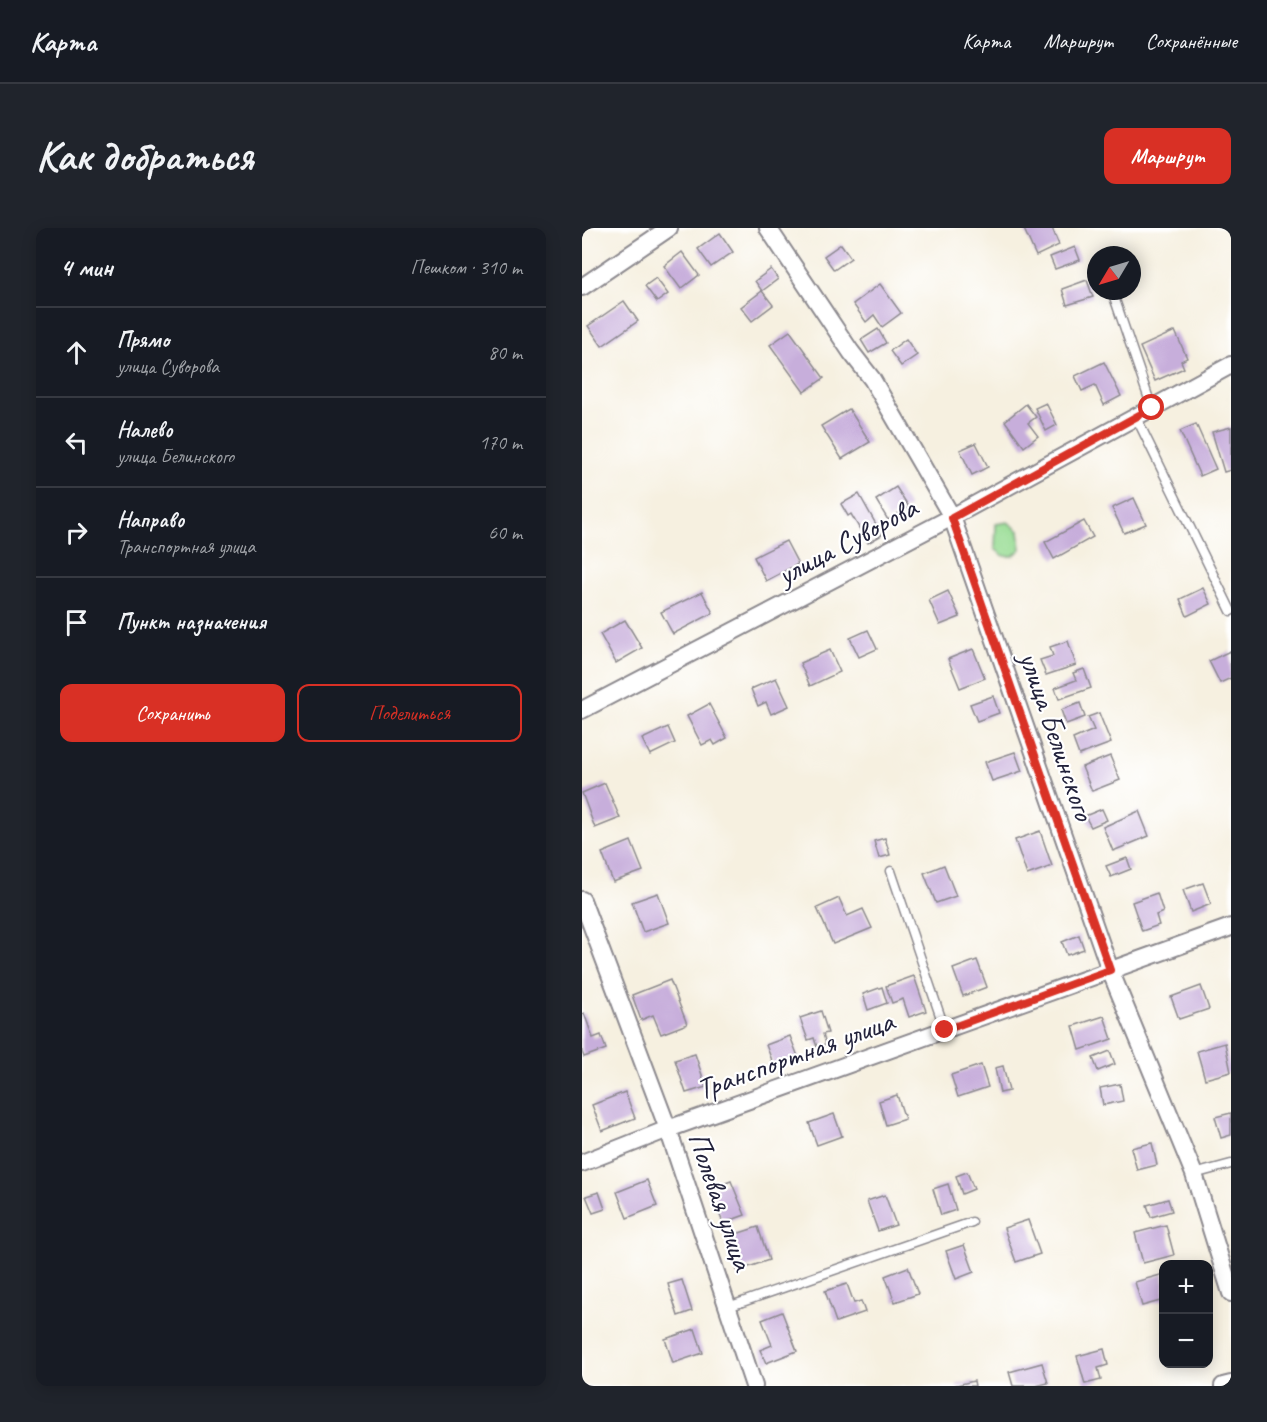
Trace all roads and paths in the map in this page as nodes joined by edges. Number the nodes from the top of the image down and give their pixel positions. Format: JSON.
{"nodes":[{"id":1,"x":669,"y":228,"type":"edge"},
{"id":2,"x":768,"y":228,"type":"edge"},
{"id":3,"x":582,"y":287,"type":"edge"},
{"id":4,"x":1115,"y":300,"type":"edge"},
{"id":5,"x":1231,"y":365,"type":"edge"},
{"id":6,"x":1152,"y":408,"type":"junction"},
{"id":7,"x":1136,"y":417,"type":"junction"},
{"id":8,"x":952,"y":518,"type":"junction"},
{"id":9,"x":1231,"y":610,"type":"edge"},
{"id":10,"x":582,"y":710,"type":"edge"},
{"id":11,"x":891,"y":871,"type":"dead end"},
{"id":12,"x":582,"y":900,"type":"edge"},
{"id":13,"x":1231,"y":927,"type":"edge"},
{"id":14,"x":1110,"y":970,"type":"junction"},
{"id":15,"x":945,"y":1030,"type":"junction"},
{"id":16,"x":668,"y":1129,"type":"junction"},
{"id":17,"x":582,"y":1163,"type":"edge"},
{"id":18,"x":1231,"y":1164,"type":"edge"},
{"id":19,"x":1194,"y":1174,"type":"junction"},
{"id":20,"x":972,"y":1222,"type":"dead end"},
{"id":21,"x":1231,"y":1293,"type":"edge"},
{"id":22,"x":728,"y":1307,"type":"junction"},
{"id":23,"x":1231,"y":1384,"type":"edge"},
{"id":24,"x":754,"y":1386,"type":"edge"},
{"id":25,"x":1223,"y":1386,"type":"edge"}],
"edges":[{"from":1,"to":3,"type":"street"},
{"from":2,"to":8,"type":"street","name":"улица Белинского"},
{"from":4,"to":6,"type":"lane"},
{"from":5,"to":6,"type":"street","name":"улица Суворова"},
{"from":6,"to":7,"type":"street","name":"улица Суворова"},
{"from":7,"to":8,"type":"street","name":"улица Суворова"},
{"from":7,"to":9,"type":"lane"},
{"from":8,"to":10,"type":"street","name":"улица Суворова"},
{"from":8,"to":14,"type":"street","name":"улица Белинского"},
{"from":11,"to":15,"type":"lane"},
{"from":12,"to":16,"type":"street","name":"Полевая улица"},
{"from":13,"to":14,"type":"street","name":"Транспортная улица"},
{"from":14,"to":15,"type":"street","name":"Транспортная улица"},
{"from":14,"to":19,"type":"street","name":"улица Белинского"},
{"from":15,"to":16,"type":"street","name":"Транспортная улица"},
{"from":16,"to":17,"type":"street","name":"Транспортная улица"},
{"from":16,"to":22,"type":"street","name":"Полевая улица"},
{"from":18,"to":19,"type":"lane"},
{"from":19,"to":21,"type":"street","name":"улица Белинского"},
{"from":20,"to":22,"type":"lane"},
{"from":22,"to":24,"type":"street","name":"Полевая улица"},
{"from":23,"to":25,"type":"street"}]}
